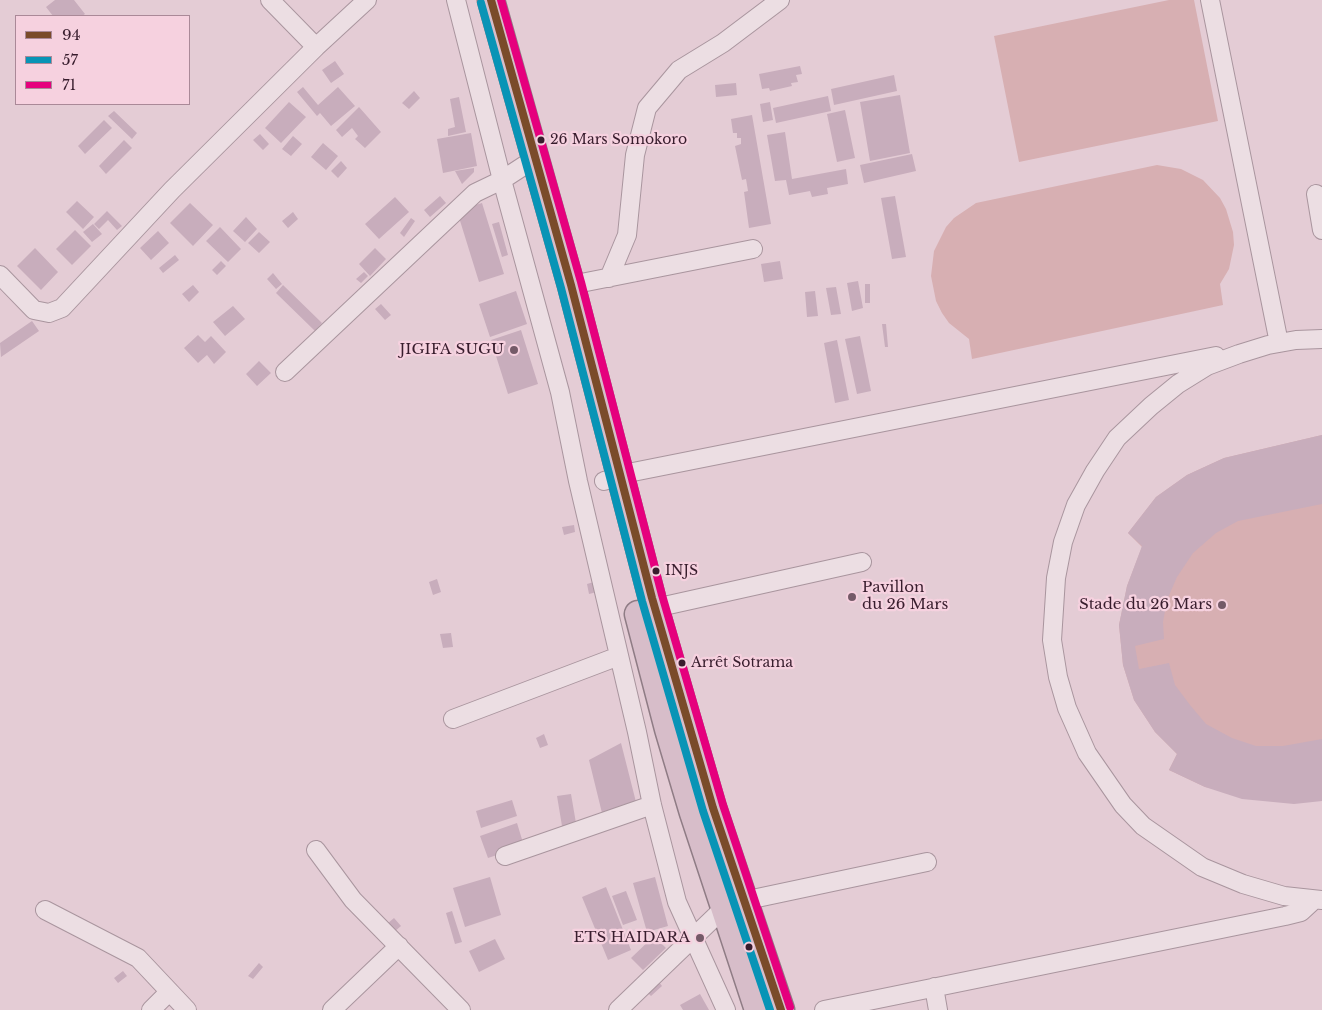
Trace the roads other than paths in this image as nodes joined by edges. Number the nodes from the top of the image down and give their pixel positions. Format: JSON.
{"nodes":[{"id":1,"x":270,"y":0,"type":"edge"},
{"id":2,"x":367,"y":0,"type":"edge"},
{"id":3,"x":456,"y":0,"type":"edge"},
{"id":4,"x":474,"y":0,"type":"edge"},
{"id":5,"x":491,"y":0,"type":"edge"},
{"id":6,"x":780,"y":0,"type":"edge"},
{"id":7,"x":1210,"y":0,"type":"edge"},
{"id":8,"x":316,"y":47,"type":"junction"},
{"id":9,"x":525,"y":165,"type":"junction"},
{"id":10,"x":502,"y":180,"type":"junction"},
{"id":11,"x":1316,"y":194,"type":"dead end"},
{"id":12,"x":1322,"y":230,"type":"edge"},
{"id":13,"x":753,"y":249,"type":"dead end"},
{"id":14,"x":0,"y":275,"type":"edge"},
{"id":15,"x":608,"y":278,"type":"junction"},
{"id":16,"x":571,"y":286,"type":"junction"},
{"id":17,"x":1322,"y":339,"type":"edge"},
{"id":18,"x":1279,"y":343,"type":"junction"},
{"id":19,"x":1261,"y":348,"type":"junction"},
{"id":20,"x":285,"y":372,"type":"dead end"},
{"id":21,"x":612,"y":478,"type":"junction"},
{"id":22,"x":861,"y":557,"type":"dead end"},
{"id":23,"x":645,"y":605,"type":"junction"},
{"id":24,"x":619,"y":656,"type":"junction"},
{"id":25,"x":453,"y":719,"type":"dead end"},
{"id":26,"x":652,"y":805,"type":"junction"},
{"id":27,"x":316,"y":850,"type":"dead end"},
{"id":28,"x":505,"y":856,"type":"dead end"},
{"id":29,"x":925,"y":858,"type":"dead end"},
{"id":30,"x":732,"y":898,"type":"junction"},
{"id":31,"x":1318,"y":900,"type":"edge"},
{"id":32,"x":45,"y":910,"type":"dead end"},
{"id":33,"x":692,"y":938,"type":"junction"},
{"id":34,"x":399,"y":946,"type":"junction"},
{"id":35,"x":934,"y":987,"type":"junction"},
{"id":36,"x":170,"y":992,"type":"junction"},
{"id":37,"x":151,"y":1010,"type":"edge"},
{"id":38,"x":187,"y":1010,"type":"edge"},
{"id":39,"x":332,"y":1010,"type":"edge"},
{"id":40,"x":461,"y":1010,"type":"edge"},
{"id":41,"x":618,"y":1010,"type":"edge"},
{"id":42,"x":726,"y":1010,"type":"edge"},
{"id":43,"x":758,"y":1010,"type":"edge"},
{"id":44,"x":781,"y":1010,"type":"edge"},
{"id":45,"x":824,"y":1010,"type":"edge"},
{"id":46,"x":938,"y":1010,"type":"edge"}],
"edges":[{"from":1,"to":8,"type":"street"},
{"from":2,"to":8,"type":"street"},
{"from":3,"to":10,"type":"street"},
{"from":4,"to":9,"type":"highway"},
{"from":5,"to":16,"type":"highway"},
{"from":6,"to":15,"type":"street"},
{"from":7,"to":18,"type":"street"},
{"from":8,"to":14,"type":"street"},
{"from":9,"to":10,"type":"street"},
{"from":9,"to":21,"type":"highway"},
{"from":10,"to":20,"type":"street"},
{"from":10,"to":24,"type":"street"},
{"from":11,"to":12,"type":"street"},
{"from":13,"to":15,"type":"street"},
{"from":15,"to":16,"type":"street"},
{"from":16,"to":21,"type":"highway"},
{"from":17,"to":18,"type":"street"},
{"from":18,"to":19,"type":"street"},
{"from":19,"to":21,"type":"street"},
{"from":19,"to":31,"type":"street"},
{"from":21,"to":23,"type":"highway"},
{"from":22,"to":23,"type":"street"},
{"from":23,"to":30,"type":"highway"},
{"from":24,"to":25,"type":"street"},
{"from":24,"to":26,"type":"street"},
{"from":26,"to":28,"type":"street"},
{"from":26,"to":33,"type":"street"},
{"from":27,"to":34,"type":"street"},
{"from":29,"to":30,"type":"street"},
{"from":30,"to":33,"type":"street"},
{"from":30,"to":43,"type":"highway"},
{"from":30,"to":44,"type":"highway"},
{"from":31,"to":35,"type":"street"},
{"from":32,"to":36,"type":"street"},
{"from":33,"to":41,"type":"street"},
{"from":33,"to":42,"type":"street"},
{"from":34,"to":39,"type":"street"},
{"from":34,"to":40,"type":"street"},
{"from":35,"to":45,"type":"street"},
{"from":35,"to":46,"type":"street"},
{"from":36,"to":37,"type":"street"},
{"from":36,"to":38,"type":"street"}]}
